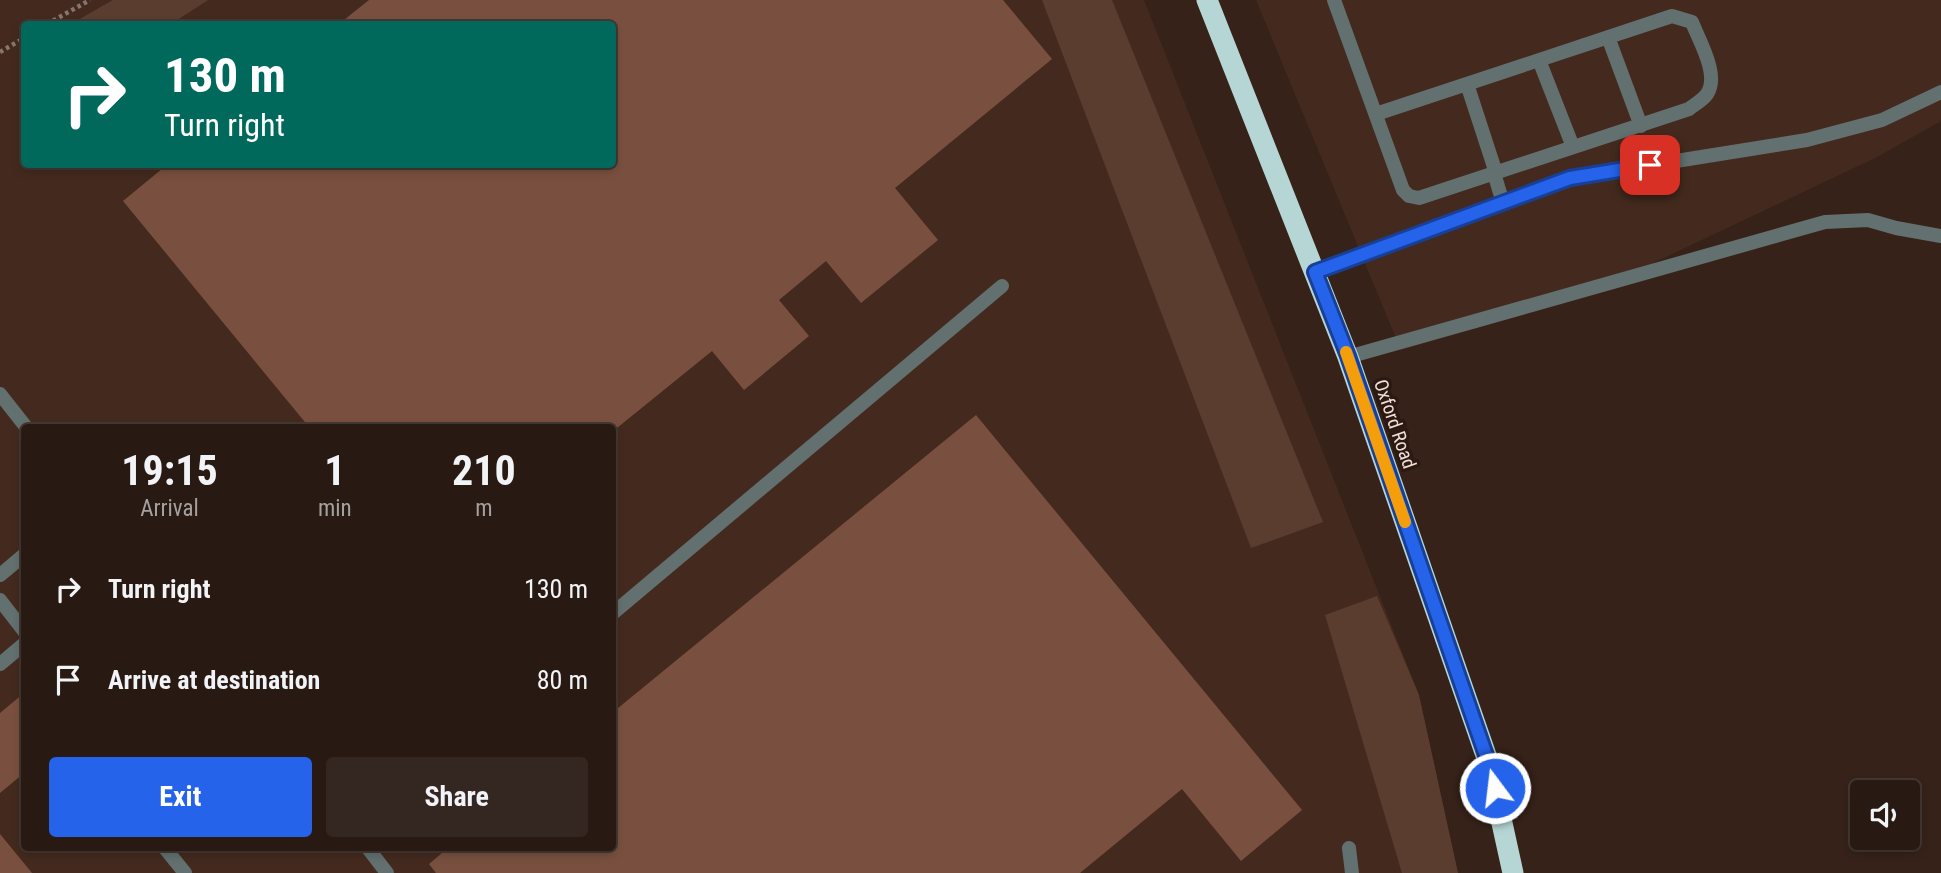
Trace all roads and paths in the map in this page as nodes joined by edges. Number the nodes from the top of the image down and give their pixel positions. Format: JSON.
{"nodes":[{"id":1,"x":89,"y":0,"type":"edge"},
{"id":2,"x":1207,"y":0,"type":"edge"},
{"id":3,"x":1334,"y":0,"type":"edge"},
{"id":4,"x":52,"y":21,"type":"edge"},
{"id":5,"x":1608,"y":37,"type":"junction"},
{"id":6,"x":21,"y":40,"type":"edge"},
{"id":7,"x":0,"y":52,"type":"edge"},
{"id":8,"x":1539,"y":60,"type":"junction"},
{"id":9,"x":1467,"y":84,"type":"junction"},
{"id":10,"x":1941,"y":92,"type":"edge"},
{"id":11,"x":1376,"y":114,"type":"junction"},
{"id":12,"x":1641,"y":126,"type":"junction"},
{"id":13,"x":1573,"y":147,"type":"junction"},
{"id":14,"x":1495,"y":173,"type":"junction"},
{"id":15,"x":1503,"y":203,"type":"junction"},
{"id":16,"x":1941,"y":236,"type":"edge"},
{"id":17,"x":1315,"y":272,"type":"junction"},
{"id":18,"x":1002,"y":286,"type":"dead end"},
{"id":19,"x":1348,"y":356,"type":"junction"},
{"id":20,"x":0,"y":394,"type":"edge"},
{"id":21,"x":24,"y":424,"type":"edge"},
{"id":22,"x":21,"y":558,"type":"edge"},
{"id":23,"x":0,"y":575,"type":"edge"},
{"id":24,"x":0,"y":600,"type":"edge"},
{"id":25,"x":616,"y":611,"type":"edge"},
{"id":26,"x":21,"y":627,"type":"edge"},
{"id":27,"x":21,"y":646,"type":"edge"},
{"id":28,"x":0,"y":664,"type":"edge"},
{"id":29,"x":1349,"y":848,"type":"dead end"},
{"id":30,"x":167,"y":851,"type":"edge"},
{"id":31,"x":370,"y":851,"type":"edge"},
{"id":32,"x":186,"y":873,"type":"edge"},
{"id":33,"x":387,"y":873,"type":"edge"},
{"id":34,"x":1352,"y":873,"type":"edge"},
{"id":35,"x":1513,"y":873,"type":"edge"}],
"edges":[{"from":1,"to":4,"type":"path"},
{"from":2,"to":17,"type":"highway","name":"Oxford Road"},
{"from":3,"to":11,"type":"lane"},
{"from":5,"to":8,"type":"lane"},
{"from":5,"to":12,"type":"lane"},
{"from":5,"to":12,"type":"lane"},
{"from":6,"to":7,"type":"path"},
{"from":8,"to":9,"type":"lane"},
{"from":8,"to":13,"type":"lane"},
{"from":9,"to":11,"type":"lane"},
{"from":9,"to":14,"type":"lane"},
{"from":10,"to":15,"type":"lane"},
{"from":11,"to":14,"type":"lane"},
{"from":12,"to":13,"type":"lane"},
{"from":13,"to":14,"type":"lane"},
{"from":14,"to":15,"type":"lane"},
{"from":15,"to":17,"type":"lane"},
{"from":16,"to":19,"type":"lane"},
{"from":17,"to":19,"type":"highway","name":"Oxford Road"},
{"from":18,"to":25,"type":"lane"},
{"from":19,"to":35,"type":"highway","name":"Oxford Road"},
{"from":20,"to":21,"type":"lane"},
{"from":22,"to":23,"type":"lane"},
{"from":24,"to":26,"type":"lane"},
{"from":27,"to":28,"type":"lane"},
{"from":29,"to":34,"type":"lane"},
{"from":30,"to":32,"type":"lane"},
{"from":31,"to":33,"type":"lane"}]}
